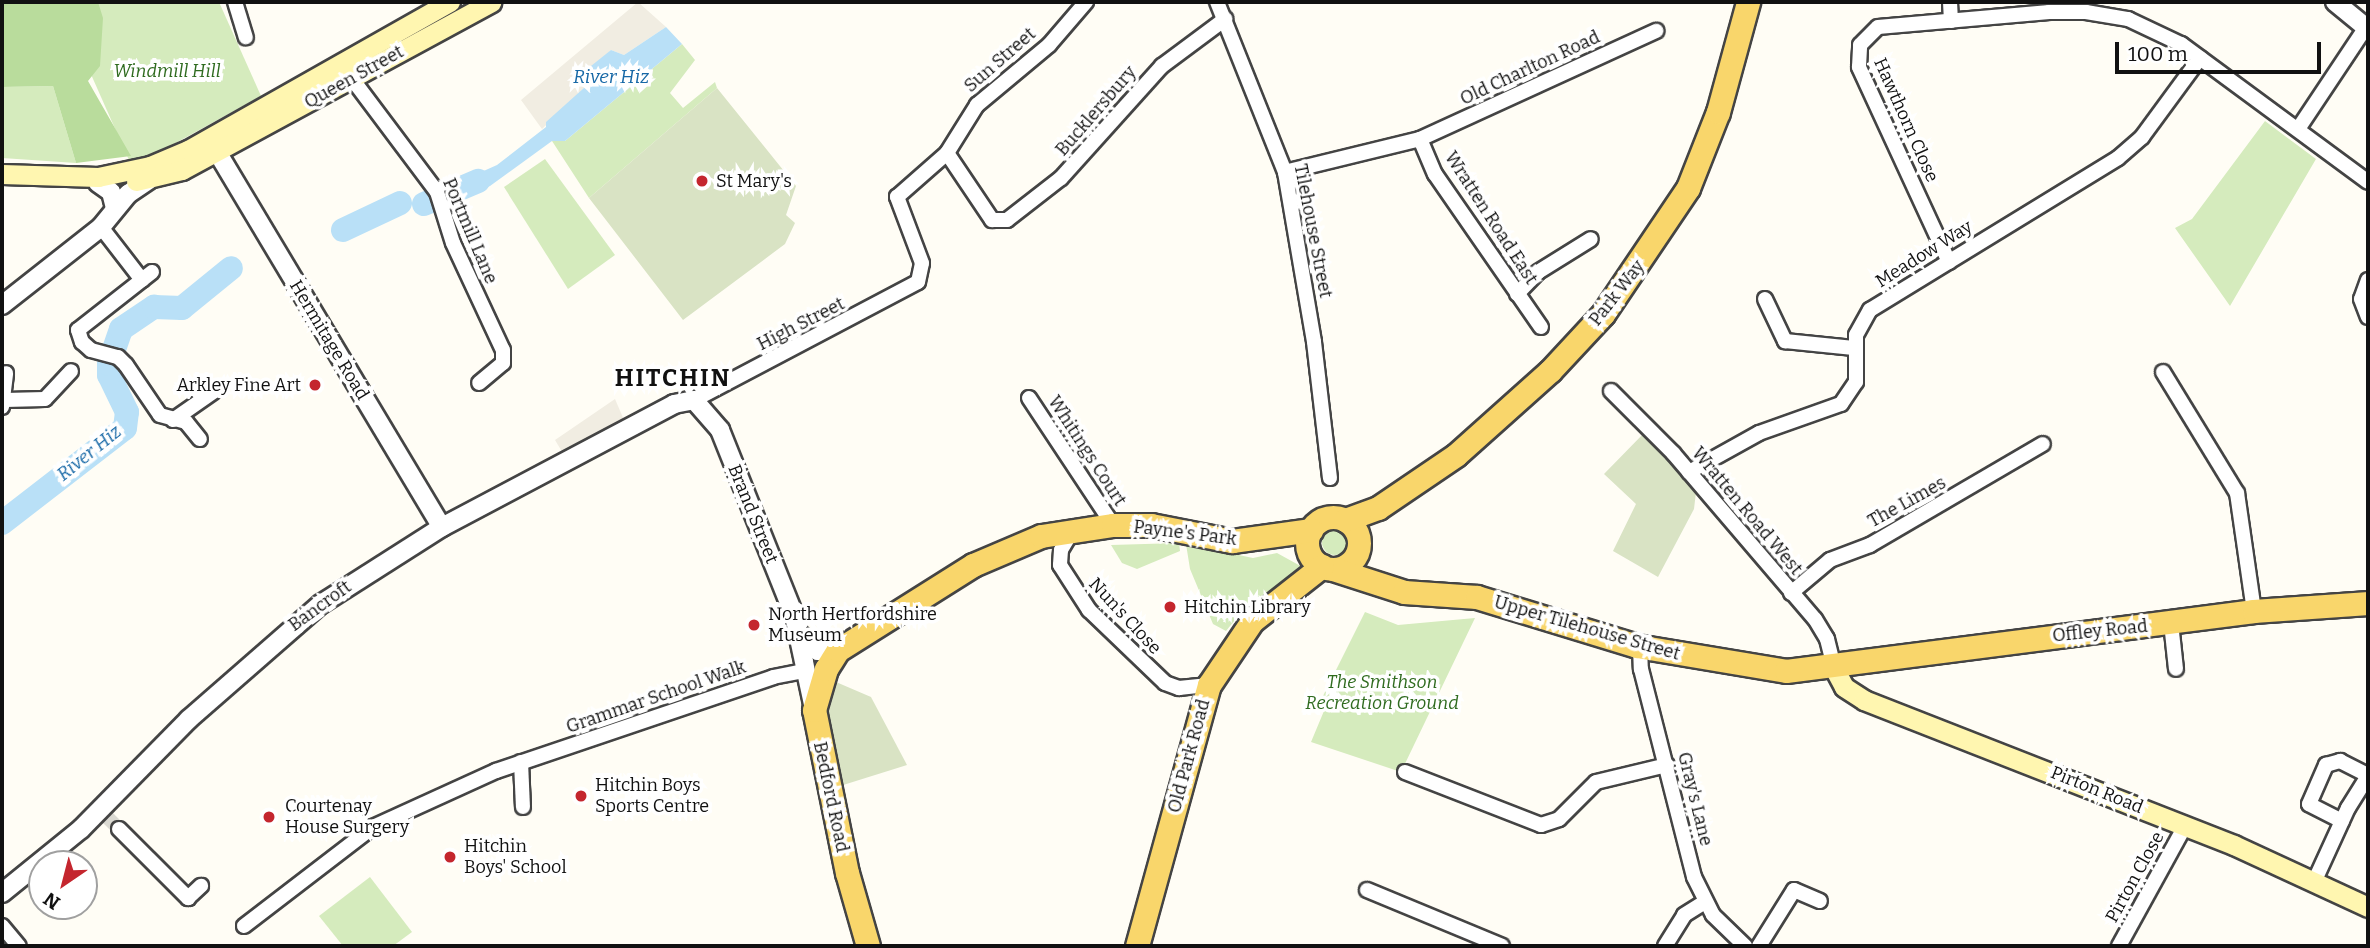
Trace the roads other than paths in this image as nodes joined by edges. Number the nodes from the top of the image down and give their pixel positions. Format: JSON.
{"nodes":[{"id":1,"x":235,"y":2,"type":"edge"},
{"id":2,"x":450,"y":2,"type":"edge"},
{"id":3,"x":491,"y":2,"type":"edge"},
{"id":4,"x":1086,"y":2,"type":"edge"},
{"id":5,"x":1217,"y":2,"type":"edge"},
{"id":6,"x":1748,"y":2,"type":"edge"},
{"id":7,"x":1950,"y":2,"type":"edge"},
{"id":8,"x":2335,"y":2,"type":"edge"},
{"id":9,"x":1225,"y":19,"type":"junction"},
{"id":10,"x":1951,"y":21,"type":"junction"},
{"id":11,"x":2367,"y":28,"type":"edge"},
{"id":12,"x":1656,"y":31,"type":"dead end"},
{"id":13,"x":246,"y":37,"type":"dead end"},
{"id":14,"x":2200,"y":58,"type":"junction"},
{"id":15,"x":347,"y":71,"type":"junction"},
{"id":16,"x":2298,"y":130,"type":"junction"},
{"id":17,"x":1420,"y":139,"type":"junction"},
{"id":18,"x":213,"y":145,"type":"junction"},
{"id":19,"x":947,"y":153,"type":"junction"},
{"id":20,"x":1285,"y":172,"type":"junction"},
{"id":21,"x":2,"y":174,"type":"edge"},
{"id":22,"x":59,"y":176,"type":"junction"},
{"id":23,"x":149,"y":180,"type":"junction"},
{"id":24,"x":2368,"y":182,"type":"edge"},
{"id":25,"x":99,"y":183,"type":"junction"},
{"id":26,"x":115,"y":208,"type":"junction"},
{"id":27,"x":102,"y":227,"type":"junction"},
{"id":28,"x":1591,"y":239,"type":"dead end"},
{"id":29,"x":1949,"y":262,"type":"junction"},
{"id":30,"x":923,"y":277,"type":"joint"},
{"id":31,"x":2368,"y":280,"type":"edge"},
{"id":32,"x":1517,"y":294,"type":"junction"},
{"id":33,"x":1765,"y":299,"type":"dead end"},
{"id":34,"x":2,"y":305,"type":"edge"},
{"id":35,"x":2368,"y":317,"type":"edge"},
{"id":36,"x":1541,"y":327,"type":"dead end"},
{"id":37,"x":1854,"y":348,"type":"junction"},
{"id":38,"x":71,"y":371,"type":"dead end"},
{"id":39,"x":2163,"y":372,"type":"dead end"},
{"id":40,"x":6,"y":373,"type":"dead end"},
{"id":41,"x":479,"y":383,"type":"dead end"},
{"id":42,"x":1611,"y":391,"type":"dead end"},
{"id":43,"x":213,"y":392,"type":"dead end"},
{"id":44,"x":1029,"y":398,"type":"dead end"},
{"id":45,"x":694,"y":400,"type":"junction"},
{"id":46,"x":3,"y":404,"type":"edge"},
{"id":47,"x":173,"y":420,"type":"junction"},
{"id":48,"x":200,"y":439,"type":"dead end"},
{"id":49,"x":2043,"y":444,"type":"dead end"},
{"id":50,"x":1689,"y":472,"type":"junction"},
{"id":51,"x":1330,"y":478,"type":"dead end"},
{"id":52,"x":1378,"y":508,"type":"junction"},
{"id":53,"x":1345,"y":520,"type":"junction"},
{"id":54,"x":1112,"y":525,"type":"junction"},
{"id":55,"x":442,"y":527,"type":"junction"},
{"id":56,"x":1074,"y":530,"type":"junction"},
{"id":57,"x":1311,"y":530,"type":"junction"},
{"id":58,"x":1358,"y":547,"type":"junction"},
{"id":59,"x":1327,"y":567,"type":"junction"},
{"id":60,"x":1384,"y":585,"type":"junction"},
{"id":61,"x":1791,"y":593,"type":"junction"},
{"id":62,"x":2368,"y":603,"type":"edge"},
{"id":63,"x":2254,"y":611,"type":"junction"},
{"id":64,"x":2171,"y":623,"type":"junction"},
{"id":65,"x":800,"y":635,"type":"junction"},
{"id":66,"x":1640,"y":646,"type":"junction"},
{"id":67,"x":828,"y":650,"type":"junction"},
{"id":68,"x":1834,"y":668,"type":"junction"},
{"id":69,"x":2176,"y":669,"type":"dead end"},
{"id":70,"x":804,"y":671,"type":"junction"},
{"id":71,"x":1209,"y":685,"type":"junction"},
{"id":72,"x":814,"y":709,"type":"junction"},
{"id":73,"x":521,"y":762,"type":"junction"},
{"id":74,"x":1667,"y":765,"type":"junction"},
{"id":75,"x":1405,"y":772,"type":"dead end"},
{"id":76,"x":2368,"y":776,"type":"edge"},
{"id":77,"x":523,"y":807,"type":"dead end"},
{"id":78,"x":2342,"y":821,"type":"junction"},
{"id":79,"x":2185,"y":826,"type":"junction"},
{"id":80,"x":119,"y":829,"type":"tunnel mouth"},
{"id":81,"x":2315,"y":880,"type":"junction"},
{"id":82,"x":201,"y":886,"type":"dead end"},
{"id":83,"x":1367,"y":890,"type":"dead end"},
{"id":84,"x":2,"y":893,"type":"edge"},
{"id":85,"x":1820,"y":901,"type":"dead end"},
{"id":86,"x":1705,"y":902,"type":"junction"},
{"id":87,"x":2368,"y":907,"type":"edge"},
{"id":88,"x":2,"y":926,"type":"edge"},
{"id":89,"x":244,"y":926,"type":"dead end"},
{"id":90,"x":19,"y":946,"type":"edge"},
{"id":91,"x":868,"y":946,"type":"edge"},
{"id":92,"x":1137,"y":946,"type":"edge"},
{"id":93,"x":1502,"y":946,"type":"edge"},
{"id":94,"x":1665,"y":946,"type":"edge"},
{"id":95,"x":1745,"y":946,"type":"edge"},
{"id":96,"x":1759,"y":946,"type":"edge"},
{"id":97,"x":2119,"y":946,"type":"edge"}],
"edges":[{"from":1,"to":13,"type":"street"},
{"from":2,"to":15,"type":"main road","name":"Queen Street"},
{"from":3,"to":15,"type":"main road","name":"Queen Street"},
{"from":4,"to":19,"type":"street","name":"Sun Street"},
{"from":5,"to":9,"type":"street","name":"Tilehouse Street"},
{"from":6,"to":52,"type":"main road","name":"Park Way"},
{"from":7,"to":10,"type":"street"},
{"from":8,"to":11,"type":"street"},
{"from":9,"to":19,"type":"street","name":"Bucklersbury"},
{"from":9,"to":20,"type":"street","name":"Tilehouse Street"},
{"from":10,"to":14,"type":"street","name":"Hawthorn Close"},
{"from":10,"to":29,"type":"street","name":"Hawthorn Close"},
{"from":11,"to":16,"type":"street"},
{"from":12,"to":17,"type":"street","name":"Old Charlton Road"},
{"from":14,"to":16,"type":"street","name":"Hawthorn Close"},
{"from":14,"to":29,"type":"street","name":"Meadow Way"},
{"from":15,"to":18,"type":"main road","name":"Queen Street"},
{"from":15,"to":41,"type":"street","name":"Portmill Lane"},
{"from":16,"to":24,"type":"street","name":"Hawthorn Close"},
{"from":17,"to":20,"type":"street"},
{"from":17,"to":32,"type":"street","name":"Wratten Road East"},
{"from":18,"to":22,"type":"main road"},
{"from":18,"to":23,"type":"main road"},
{"from":18,"to":55,"type":"street","name":"Hermitage Road"},
{"from":19,"to":30,"type":"street","name":"Sun Street"},
{"from":20,"to":51,"type":"street","name":"Tilehouse Street"},
{"from":21,"to":22,"type":"main road"},
{"from":22,"to":25,"type":"main road"},
{"from":23,"to":25,"type":"main road"},
{"from":23,"to":26,"type":"street"},
{"from":25,"to":26,"type":"street"},
{"from":26,"to":27,"type":"street"},
{"from":27,"to":34,"type":"street"},
{"from":27,"to":47,"type":"street"},
{"from":28,"to":32,"type":"street"},
{"from":29,"to":37,"type":"street","name":"Meadow Way"},
{"from":30,"to":45,"type":"street","name":"High Street"},
{"from":31,"to":35,"type":"street"},
{"from":32,"to":36,"type":"street","name":"Wratten Road East"},
{"from":33,"to":37,"type":"street"},
{"from":37,"to":50,"type":"street","name":"Meadow Way"},
{"from":38,"to":46,"type":"street"},
{"from":39,"to":63,"type":"street"},
{"from":40,"to":46,"type":"street"},
{"from":42,"to":50,"type":"street","name":"Wratten Road West"},
{"from":43,"to":47,"type":"street"},
{"from":44,"to":54,"type":"street","name":"Whitings Court"},
{"from":45,"to":55,"type":"street","name":"Bancroft"},
{"from":45,"to":65,"type":"street","name":"Brand Street"},
{"from":47,"to":48,"type":"street"},
{"from":49,"to":61,"type":"street","name":"The Limes"},
{"from":50,"to":61,"type":"street","name":"Wratten Road West"},
{"from":52,"to":53,"type":"main road","name":"Park Way"},
{"from":52,"to":58,"type":"main road","name":"Park Way"},
{"from":53,"to":57,"type":"main road"},
{"from":53,"to":58,"type":"main road"},
{"from":54,"to":56,"type":"main road","name":"Payne's Park"},
{"from":54,"to":57,"type":"main road","name":"Payne's Park"},
{"from":55,"to":84,"type":"street","name":"Bancroft"},
{"from":56,"to":67,"type":"main road","name":"Payne's Park"},
{"from":56,"to":71,"type":"street","name":"Nun's Close"},
{"from":57,"to":59,"type":"main road"},
{"from":58,"to":59,"type":"main road"},
{"from":58,"to":60,"type":"main road"},
{"from":59,"to":60,"type":"main road","name":"Upper Tilehouse Street"},
{"from":59,"to":71,"type":"main road","name":"Old Park Road"},
{"from":60,"to":66,"type":"main road","name":"Upper Tilehouse Street"},
{"from":61,"to":68,"type":"street","name":"Wratten Road West"},
{"from":62,"to":63,"type":"main road","name":"Offley Road"},
{"from":63,"to":64,"type":"main road","name":"Offley Road"},
{"from":64,"to":68,"type":"main road","name":"Offley Road"},
{"from":64,"to":69,"type":"street"},
{"from":65,"to":67,"type":"street","name":"Brand Street"},
{"from":65,"to":70,"type":"street","name":"Brand Street"},
{"from":66,"to":68,"type":"main road","name":"Upper Tilehouse Street"},
{"from":66,"to":74,"type":"street","name":"Gray's Lane"},
{"from":67,"to":70,"type":"street"},
{"from":67,"to":72,"type":"main road","name":"Bedford Road"},
{"from":68,"to":79,"type":"main road","name":"Pirton Road"},
{"from":70,"to":72,"type":"street","name":"Brand Street"},
{"from":70,"to":73,"type":"street","name":"Grammar School Walk"},
{"from":71,"to":92,"type":"main road","name":"Old Park Road"},
{"from":72,"to":91,"type":"main road","name":"Bedford Road"},
{"from":73,"to":77,"type":"street"},
{"from":73,"to":89,"type":"street","name":"Grammar School Walk"},
{"from":74,"to":75,"type":"street"},
{"from":74,"to":86,"type":"street","name":"Gray's Lane"},
{"from":76,"to":78,"type":"street"},
{"from":76,"to":78,"type":"street"},
{"from":78,"to":81,"type":"street"},
{"from":79,"to":81,"type":"main road","name":"Pirton Road"},
{"from":79,"to":97,"type":"street","name":"Pirton Close"},
{"from":80,"to":82,"type":"street"},
{"from":81,"to":87,"type":"main road","name":"Pirton Road"},
{"from":83,"to":93,"type":"street"},
{"from":85,"to":96,"type":"street"},
{"from":86,"to":94,"type":"street"},
{"from":86,"to":95,"type":"street","name":"Gray's Lane"},
{"from":88,"to":90,"type":"street"}]}
